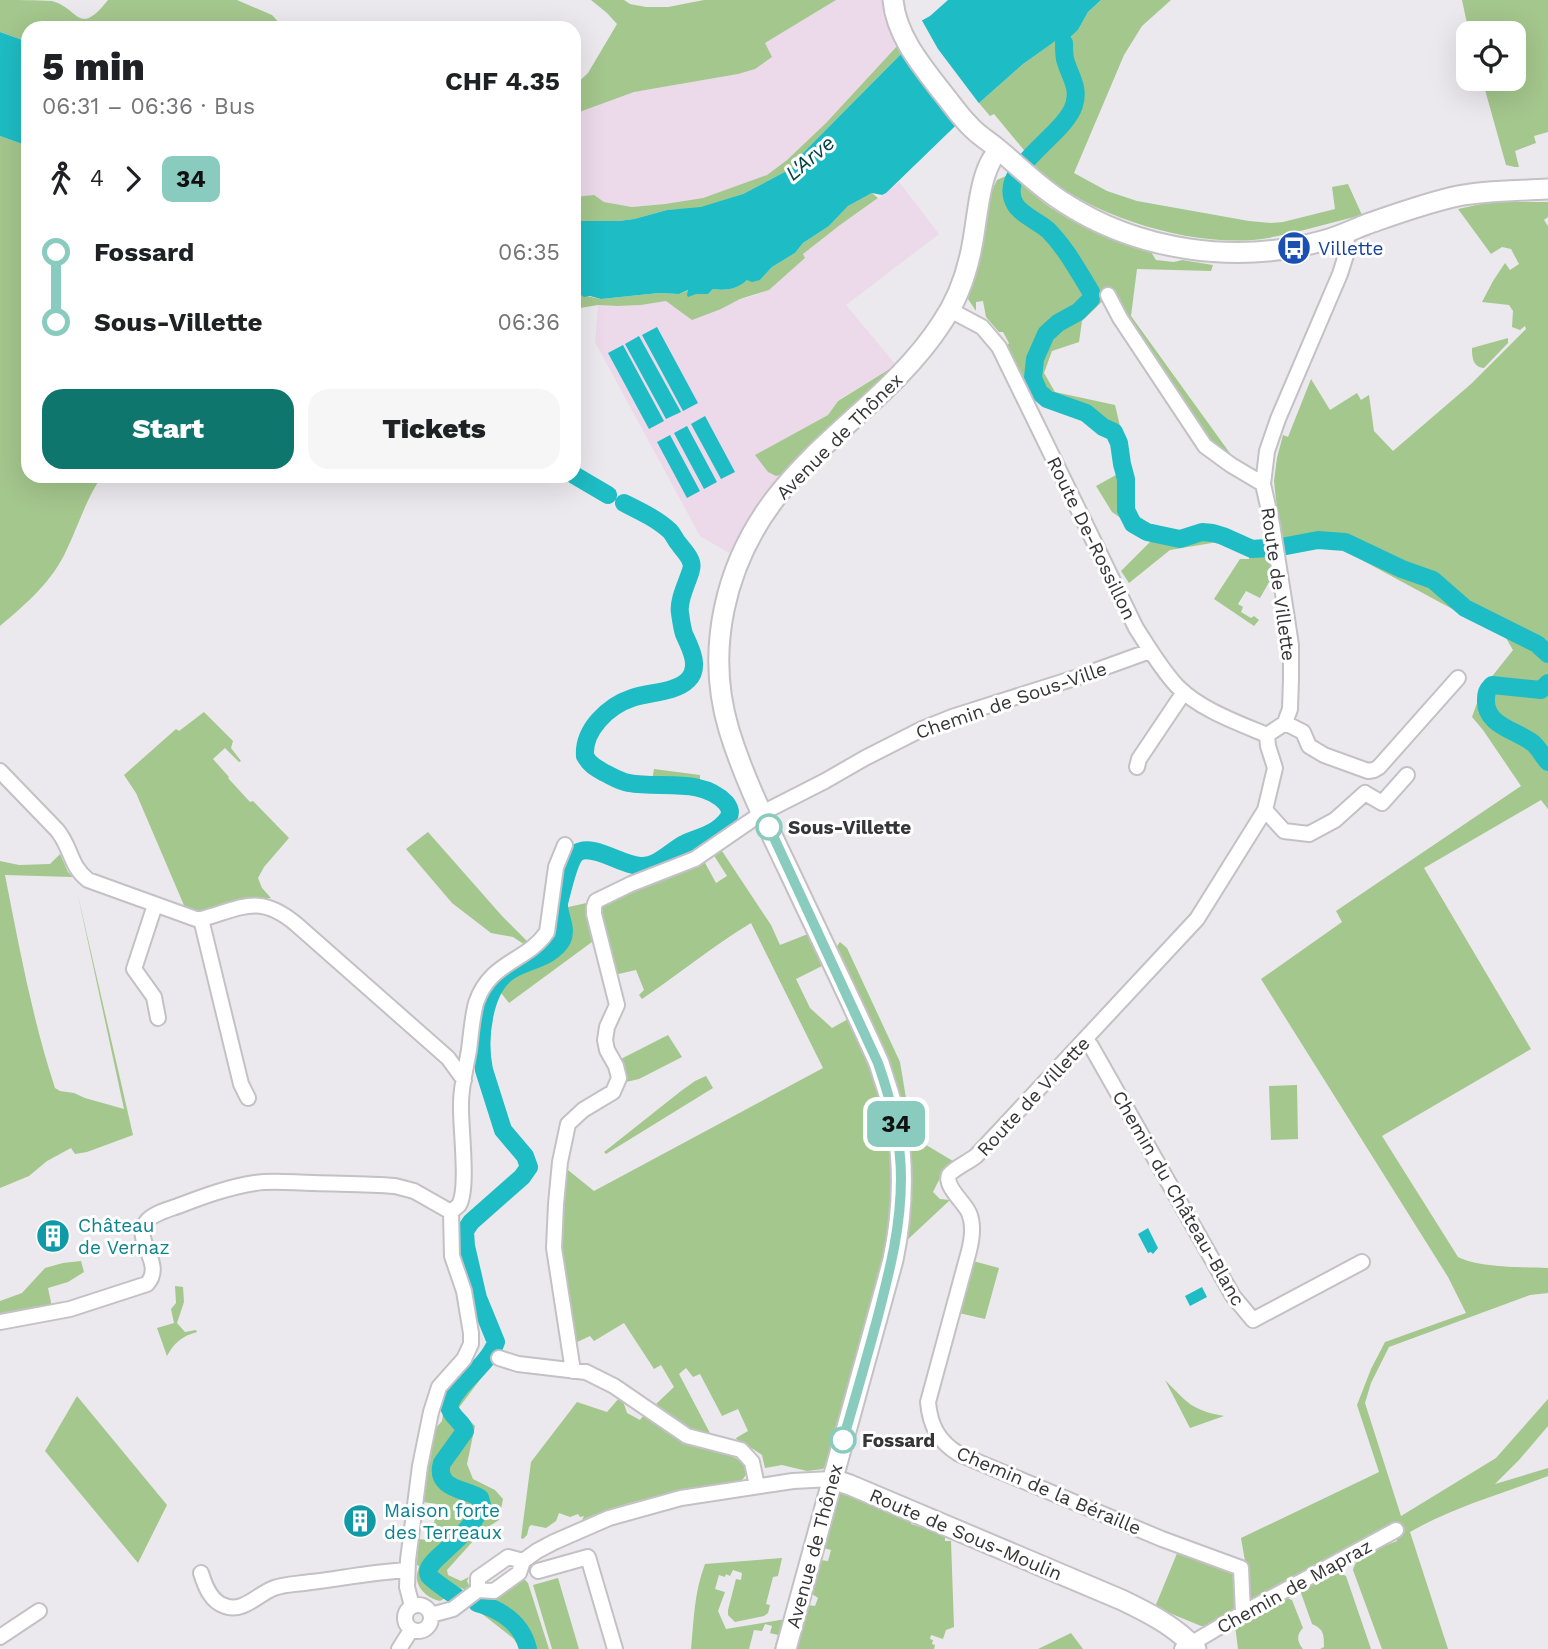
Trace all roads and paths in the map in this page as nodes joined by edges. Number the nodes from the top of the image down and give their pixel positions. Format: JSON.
{"nodes":[{"id":1,"x":892,"y":0,"type":"edge"},
{"id":2,"x":904,"y":0,"type":"edge"},
{"id":3,"x":936,"y":74,"type":"junction"},
{"id":4,"x":1002,"y":153,"type":"junction"},
{"id":5,"x":1548,"y":189,"type":"edge"},
{"id":6,"x":1347,"y":233,"type":"junction"},
{"id":7,"x":1108,"y":295,"type":"dead end"},
{"id":8,"x":950,"y":310,"type":"junction"},
{"id":9,"x":1263,"y":484,"type":"junction"},
{"id":10,"x":1150,"y":651,"type":"junction"},
{"id":11,"x":1458,"y":678,"type":"dead end"},
{"id":12,"x":1184,"y":692,"type":"junction"},
{"id":13,"x":1285,"y":723,"type":"junction"},
{"id":14,"x":1267,"y":735,"type":"junction"},
{"id":15,"x":1137,"y":767,"type":"dead end"},
{"id":16,"x":0,"y":771,"type":"edge"},
{"id":17,"x":1407,"y":775,"type":"dead end"},
{"id":18,"x":1265,"y":810,"type":"junction"},
{"id":19,"x":762,"y":813,"type":"junction"},
{"id":20,"x":565,"y":845,"type":"dead end"},
{"id":21,"x":155,"y":905,"type":"junction"},
{"id":22,"x":201,"y":919,"type":"junction"},
{"id":23,"x":158,"y":1018,"type":"dead end"},
{"id":24,"x":1086,"y":1040,"type":"junction"},
{"id":25,"x":464,"y":1080,"type":"junction"},
{"id":26,"x":248,"y":1098,"type":"dead end"},
{"id":27,"x":451,"y":1212,"type":"junction"},
{"id":28,"x":972,"y":1231,"type":"joint"},
{"id":29,"x":1362,"y":1262,"type":"dead end"},
{"id":30,"x":1,"y":1322,"type":"edge"},
{"id":31,"x":499,"y":1357,"type":"dead end"},
{"id":32,"x":573,"y":1371,"type":"junction"},
{"id":33,"x":832,"y":1479,"type":"junction"},
{"id":34,"x":757,"y":1486,"type":"junction"},
{"id":35,"x":1396,"y":1530,"type":"dead end"},
{"id":36,"x":407,"y":1570,"type":"junction"},
{"id":37,"x":538,"y":1571,"type":"dead end"},
{"id":38,"x":201,"y":1573,"type":"dead end"},
{"id":39,"x":412,"y":1606,"type":"junction"},
{"id":40,"x":39,"y":1611,"type":"dead end"},
{"id":41,"x":1243,"y":1613,"type":"junction"},
{"id":42,"x":431,"y":1615,"type":"junction"},
{"id":43,"x":411,"y":1629,"type":"junction"},
{"id":44,"x":0,"y":1637,"type":"edge"},
{"id":45,"x":1190,"y":1647,"type":"edge"},
{"id":46,"x":399,"y":1649,"type":"edge"},
{"id":47,"x":615,"y":1649,"type":"edge"},
{"id":48,"x":786,"y":1649,"type":"edge"}],
"edges":[{"from":1,"to":3,"type":"main road"},
{"from":2,"to":3,"type":"main road"},
{"from":3,"to":4,"type":"main road"},
{"from":4,"to":6,"type":"main road"},
{"from":4,"to":8,"type":"main road","name":"Avenue de Thônex"},
{"from":5,"to":6,"type":"main road"},
{"from":6,"to":9,"type":"street","name":"Route de Villette"},
{"from":7,"to":9,"type":"street"},
{"from":8,"to":10,"type":"street","name":"Route De-Rossillon"},
{"from":8,"to":19,"type":"main road","name":"Avenue de Thônex"},
{"from":9,"to":13,"type":"street","name":"Route de Villette"},
{"from":10,"to":12,"type":"street","name":"Route De-Rossillon"},
{"from":10,"to":19,"type":"street","name":"Chemin de Sous-Ville"},
{"from":11,"to":13,"type":"street"},
{"from":12,"to":14,"type":"street","name":"Route De-Rossillon"},
{"from":12,"to":15,"type":"street"},
{"from":13,"to":14,"type":"street"},
{"from":14,"to":18,"type":"street","name":"Route de Villette"},
{"from":16,"to":21,"type":"street"},
{"from":17,"to":18,"type":"street"},
{"from":18,"to":24,"type":"street","name":"Route de Villette"},
{"from":19,"to":32,"type":"street","name":"Chemin de Sous-Ville"},
{"from":19,"to":33,"type":"main road","name":"Avenue de Thônex"},
{"from":20,"to":25,"type":"street"},
{"from":21,"to":22,"type":"street"},
{"from":21,"to":23,"type":"street"},
{"from":22,"to":25,"type":"street"},
{"from":22,"to":26,"type":"street"},
{"from":24,"to":28,"type":"street","name":"Route de Villette"},
{"from":24,"to":29,"type":"street","name":"Chemin du Château-Blanc"},
{"from":25,"to":27,"type":"street"},
{"from":27,"to":30,"type":"street"},
{"from":27,"to":36,"type":"street"},
{"from":28,"to":41,"type":"street","name":"Chemin de la Béraille"},
{"from":31,"to":32,"type":"street"},
{"from":32,"to":34,"type":"street"},
{"from":33,"to":34,"type":"street","name":"Route de Sous-Moulin"},
{"from":33,"to":45,"type":"main road","name":"Route de Sous-Moulin"},
{"from":33,"to":48,"type":"main road","name":"Avenue de Thônex"},
{"from":34,"to":42,"type":"street","name":"Route de Sous-Moulin"},
{"from":35,"to":41,"type":"street","name":"Chemin de Mapraz"},
{"from":36,"to":38,"type":"street"},
{"from":36,"to":39,"type":"street"},
{"from":37,"to":47,"type":"street"},
{"from":39,"to":42,"type":"street"},
{"from":39,"to":43,"type":"street"},
{"from":40,"to":44,"type":"street"},
{"from":41,"to":45,"type":"street","name":"Chemin de Mapraz"},
{"from":42,"to":43,"type":"street"},
{"from":43,"to":46,"type":"street"}]}
